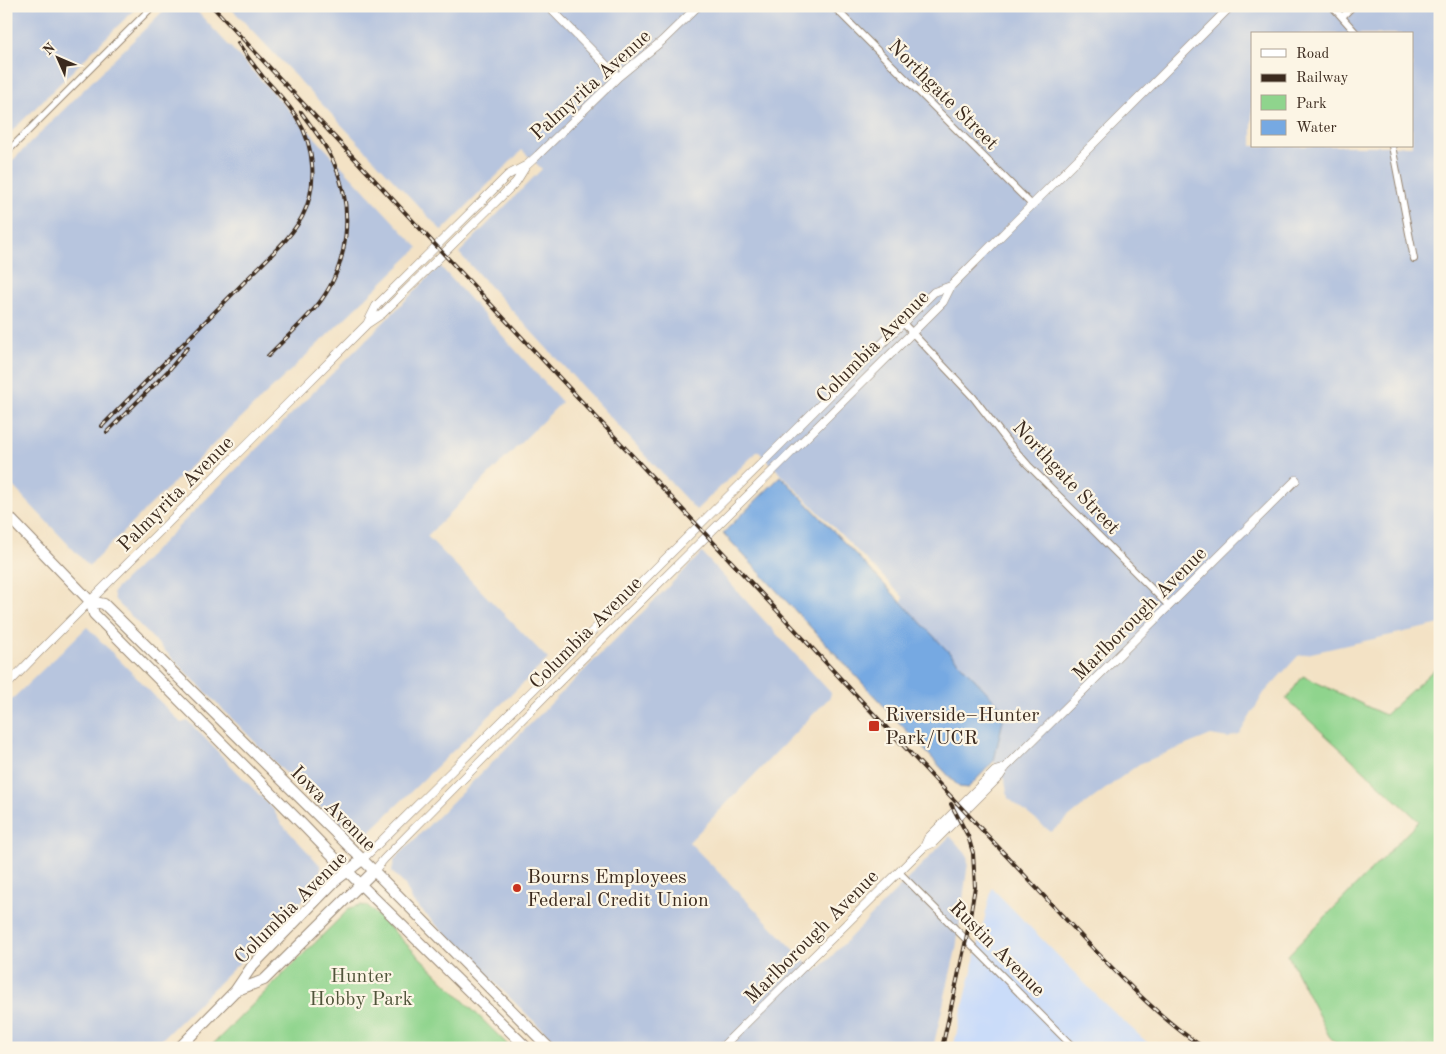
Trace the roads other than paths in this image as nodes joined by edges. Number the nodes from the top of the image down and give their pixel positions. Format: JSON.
{"nodes":[{"id":1,"x":153,"y":6,"type":"edge"},
{"id":2,"x":548,"y":6,"type":"edge"},
{"id":3,"x":698,"y":6,"type":"edge"},
{"id":4,"x":833,"y":6,"type":"edge"},
{"id":5,"x":1231,"y":6,"type":"edge"},
{"id":6,"x":1332,"y":6,"type":"edge"},
{"id":7,"x":1353,"y":6,"type":"edge"},
{"id":8,"x":1342,"y":17,"type":"junction"},
{"id":9,"x":1355,"y":32,"type":"edge"},
{"id":10,"x":618,"y":77,"type":"junction"},
{"id":11,"x":1392,"y":148,"type":"edge"},
{"id":12,"x":6,"y":153,"type":"edge"},
{"id":13,"x":1032,"y":205,"type":"junction"},
{"id":14,"x":1414,"y":259,"type":"dead end"},
{"id":15,"x":951,"y":286,"type":"junction"},
{"id":16,"x":903,"y":323,"type":"junction"},
{"id":17,"x":913,"y":332,"type":"junction"},
{"id":18,"x":823,"y":403,"type":"junction"},
{"id":19,"x":832,"y":412,"type":"junction"},
{"id":20,"x":1296,"y":480,"type":"dead end"},
{"id":21,"x":6,"y":514,"type":"edge"},
{"id":22,"x":90,"y":601,"type":"junction"},
{"id":23,"x":618,"y":605,"type":"junction"},
{"id":24,"x":1169,"y":606,"type":"junction"},
{"id":25,"x":627,"y":615,"type":"junction"},
{"id":26,"x":6,"y":686,"type":"edge"},
{"id":27,"x":503,"y":719,"type":"junction"},
{"id":28,"x":513,"y":729,"type":"junction"},
{"id":29,"x":477,"y":744,"type":"junction"},
{"id":30,"x":488,"y":756,"type":"junction"},
{"id":31,"x":362,"y":860,"type":"junction"},
{"id":32,"x":347,"y":870,"type":"junction"},
{"id":33,"x":374,"y":872,"type":"junction"},
{"id":34,"x":899,"y":872,"type":"junction"},
{"id":35,"x":361,"y":885,"type":"junction"},
{"id":36,"x":235,"y":991,"type":"junction"},
{"id":37,"x":179,"y":1048,"type":"edge"},
{"id":38,"x":527,"y":1048,"type":"edge"},
{"id":39,"x":549,"y":1048,"type":"edge"},
{"id":40,"x":721,"y":1048,"type":"edge"},
{"id":41,"x":1074,"y":1048,"type":"edge"}],
"edges":[{"from":1,"to":12,"type":"street"},
{"from":2,"to":10,"type":"street"},
{"from":3,"to":10,"type":"street","name":"Palmyrita Avenue"},
{"from":4,"to":13,"type":"street","name":"Northgate Street"},
{"from":5,"to":13,"type":"street","name":"Columbia Avenue"},
{"from":6,"to":8,"type":"street"},
{"from":7,"to":8,"type":"street"},
{"from":8,"to":9,"type":"street"},
{"from":10,"to":22,"type":"street","name":"Palmyrita Avenue"},
{"from":11,"to":14,"type":"street"},
{"from":13,"to":15,"type":"street","name":"Columbia Avenue"},
{"from":15,"to":16,"type":"street","name":"Columbia Avenue"},
{"from":15,"to":17,"type":"street","name":"Columbia Avenue"},
{"from":16,"to":17,"type":"street","name":"Northgate Street"},
{"from":16,"to":18,"type":"street","name":"Columbia Avenue"},
{"from":17,"to":19,"type":"street","name":"Columbia Avenue"},
{"from":17,"to":24,"type":"street","name":"Northgate Street"},
{"from":18,"to":19,"type":"street"},
{"from":18,"to":23,"type":"street","name":"Columbia Avenue"},
{"from":19,"to":25,"type":"street","name":"Columbia Avenue"},
{"from":20,"to":24,"type":"street","name":"Marlborough Avenue"},
{"from":21,"to":22,"type":"main road","name":"Iowa Avenue"},
{"from":22,"to":26,"type":"street","name":"Palmyrita Avenue"},
{"from":22,"to":31,"type":"main road","name":"Iowa Avenue"},
{"from":22,"to":32,"type":"main road","name":"Iowa Avenue"},
{"from":23,"to":25,"type":"street"},
{"from":23,"to":27,"type":"street","name":"Columbia Avenue"},
{"from":24,"to":34,"type":"street","name":"Marlborough Avenue"},
{"from":25,"to":28,"type":"street","name":"Columbia Avenue"},
{"from":27,"to":28,"type":"street"},
{"from":27,"to":29,"type":"street","name":"Columbia Avenue"},
{"from":28,"to":30,"type":"street","name":"Columbia Avenue"},
{"from":29,"to":30,"type":"street"},
{"from":29,"to":31,"type":"street","name":"Columbia Avenue"},
{"from":30,"to":33,"type":"street","name":"Columbia Avenue"},
{"from":31,"to":32,"type":"main road","name":"Columbia Avenue"},
{"from":31,"to":33,"type":"main road","name":"Iowa Avenue"},
{"from":32,"to":35,"type":"main road","name":"Iowa Avenue"},
{"from":32,"to":36,"type":"main road","name":"Columbia Avenue"},
{"from":33,"to":35,"type":"main road","name":"Columbia Avenue"},
{"from":33,"to":39,"type":"main road","name":"Iowa Avenue"},
{"from":34,"to":40,"type":"street","name":"Marlborough Avenue"},
{"from":34,"to":41,"type":"street","name":"Rustin Avenue"},
{"from":35,"to":36,"type":"main road","name":"Columbia Avenue"},
{"from":35,"to":38,"type":"main road","name":"Iowa Avenue"},
{"from":36,"to":37,"type":"main road","name":"Columbia Avenue"}]}
